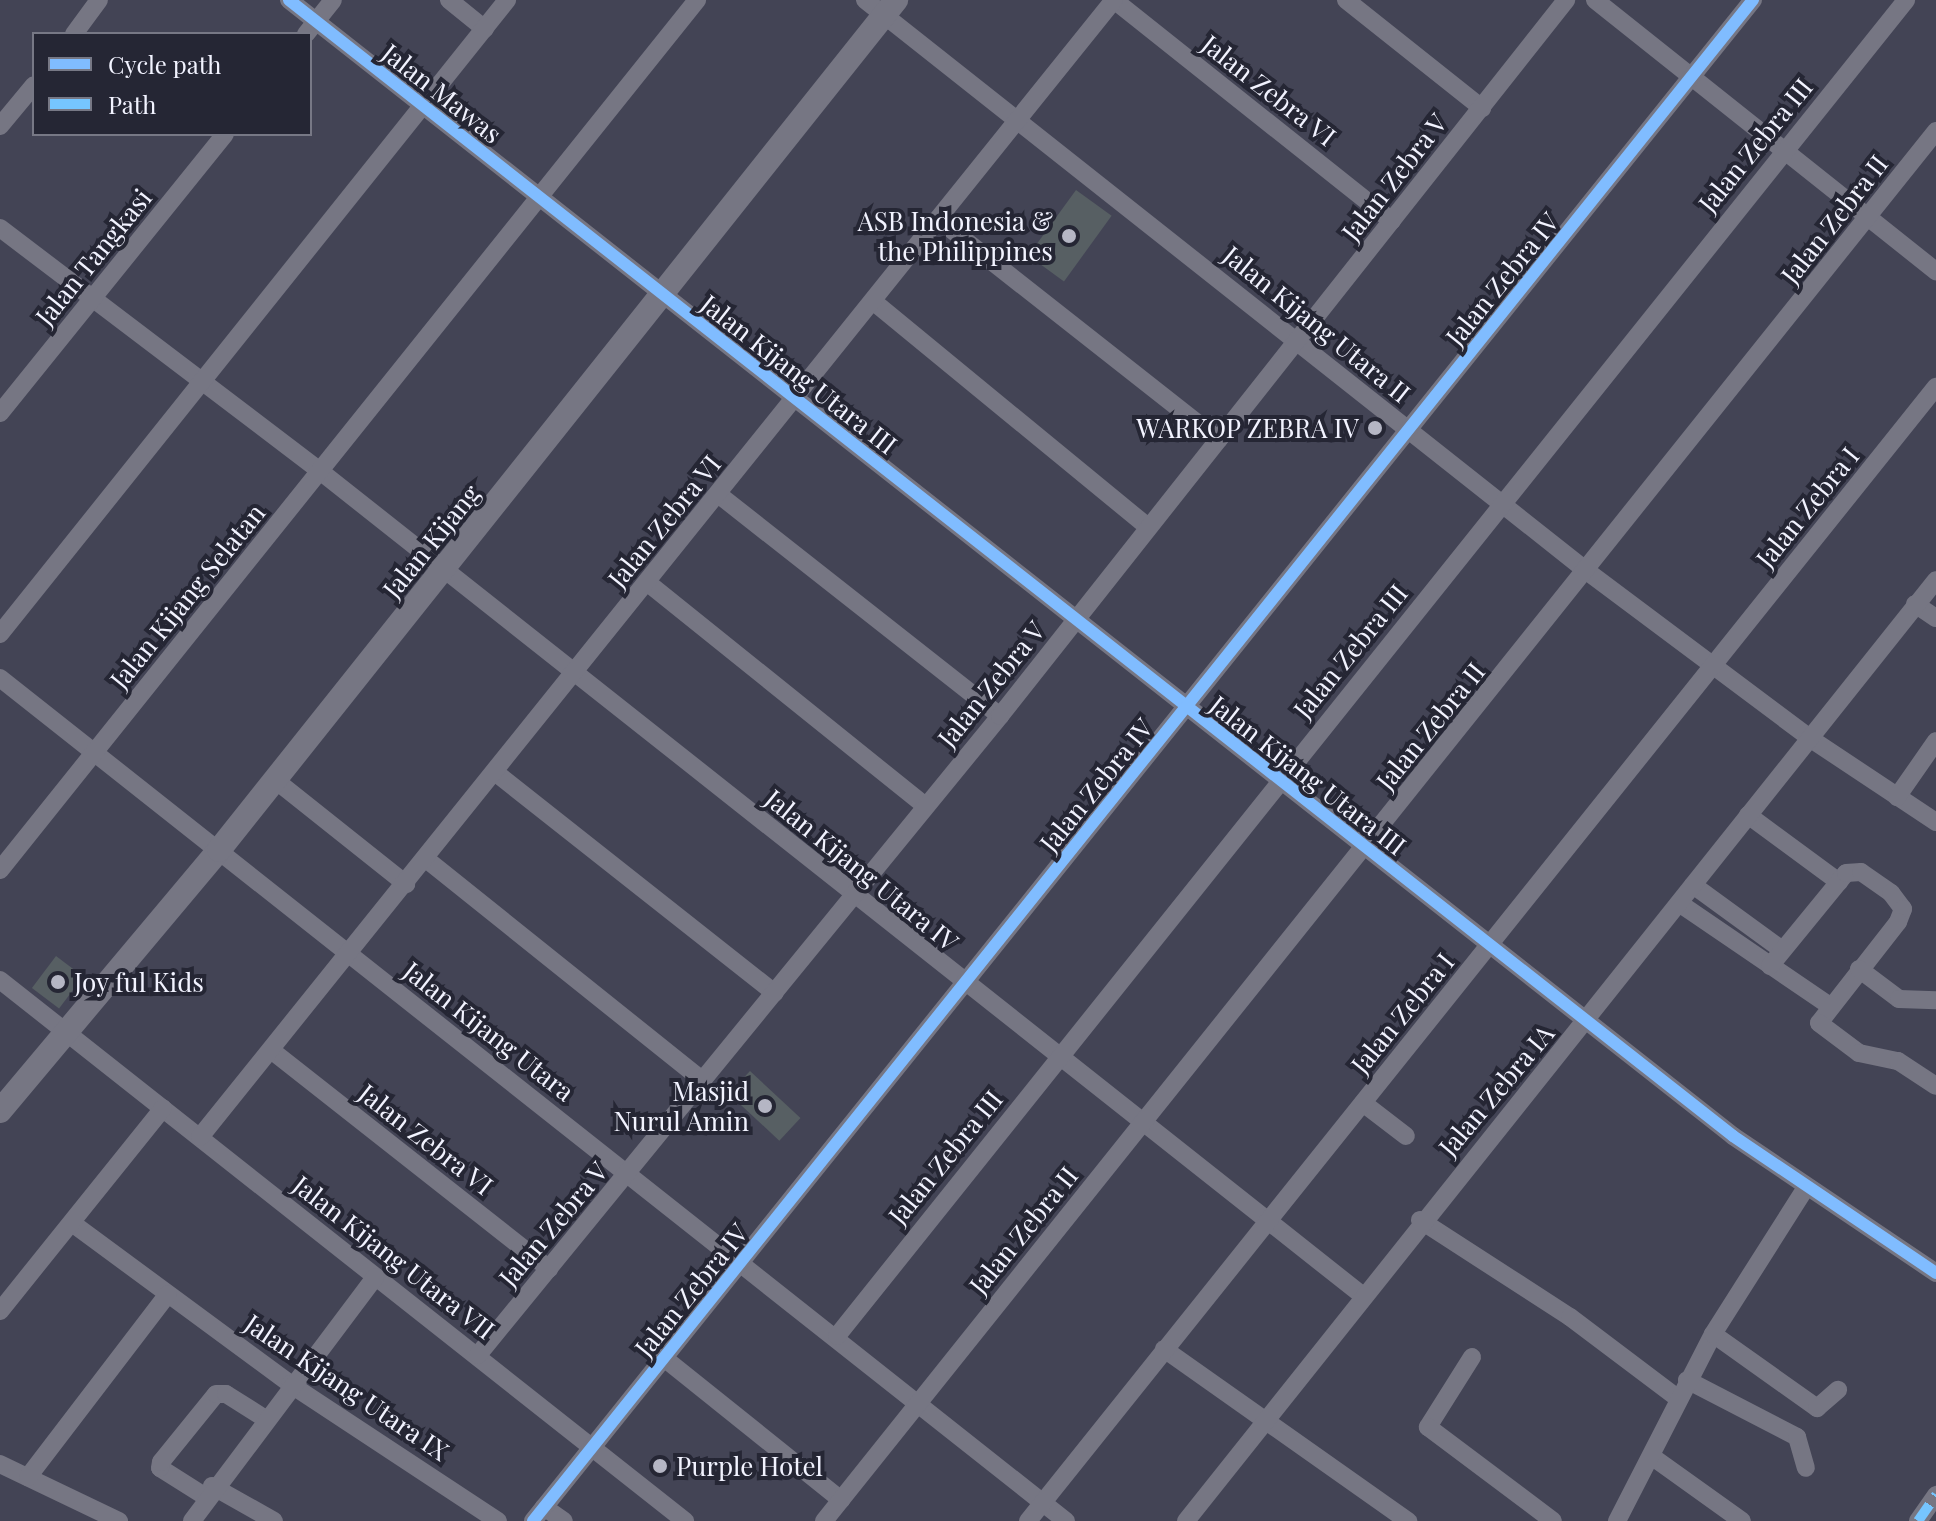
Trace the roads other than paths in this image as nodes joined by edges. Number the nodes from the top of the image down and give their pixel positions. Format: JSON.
{"nodes":[{"id":1,"x":99,"y":0,"type":"edge"},
{"id":2,"x":289,"y":0,"type":"edge"},
{"id":3,"x":333,"y":0,"type":"edge"},
{"id":4,"x":449,"y":0,"type":"edge"},
{"id":5,"x":507,"y":0,"type":"edge"},
{"id":6,"x":697,"y":0,"type":"edge"},
{"id":7,"x":1114,"y":0,"type":"edge"},
{"id":8,"x":1346,"y":0,"type":"edge"},
{"id":9,"x":1566,"y":0,"type":"edge"},
{"id":10,"x":1595,"y":0,"type":"edge"},
{"id":11,"x":1753,"y":0,"type":"edge"},
{"id":12,"x":1906,"y":0,"type":"edge"},
{"id":13,"x":882,"y":5,"type":"edge"},
{"id":14,"x":311,"y":28,"type":"edge"},
{"id":15,"x":485,"y":29,"type":"junction"},
{"id":16,"x":75,"y":32,"type":"edge"},
{"id":17,"x":1693,"y":75,"type":"junction"},
{"id":18,"x":32,"y":87,"type":"edge"},
{"id":19,"x":423,"y":103,"type":"junction"},
{"id":20,"x":1482,"y":108,"type":"junction"},
{"id":21,"x":1019,"y":120,"type":"junction"},
{"id":22,"x":0,"y":126,"type":"edge"},
{"id":23,"x":1936,"y":131,"type":"edge"},
{"id":24,"x":223,"y":136,"type":"edge"},
{"id":25,"x":1783,"y":150,"type":"junction"},
{"id":26,"x":541,"y":200,"type":"junction"},
{"id":27,"x":1867,"y":218,"type":"junction"},
{"id":28,"x":938,"y":219,"type":"junction"},
{"id":29,"x":1392,"y":221,"type":"junction"},
{"id":30,"x":0,"y":228,"type":"edge"},
{"id":31,"x":1936,"y":271,"type":"edge"},
{"id":32,"x":664,"y":296,"type":"junction"},
{"id":33,"x":92,"y":300,"type":"junction"},
{"id":34,"x":874,"y":302,"type":"junction"},
{"id":35,"x":1299,"y":340,"type":"junction"},
{"id":36,"x":203,"y":383,"type":"junction"},
{"id":37,"x":1936,"y":387,"type":"edge"},
{"id":38,"x":795,"y":401,"type":"junction"},
{"id":39,"x":0,"y":413,"type":"edge"},
{"id":40,"x":1408,"y":432,"type":"junction"},
{"id":41,"x":1219,"y":440,"type":"junction"},
{"id":42,"x":320,"y":471,"type":"junction"},
{"id":43,"x":718,"y":494,"type":"junction"},
{"id":44,"x":1503,"y":502,"type":"junction"},
{"id":45,"x":1147,"y":526,"type":"junction"},
{"id":46,"x":444,"y":571,"type":"junction"},
{"id":47,"x":1588,"y":572,"type":"junction"},
{"id":48,"x":1936,"y":580,"type":"edge"},
{"id":49,"x":648,"y":583,"type":"junction"},
{"id":50,"x":1915,"y":604,"type":"junction"},
{"id":51,"x":1936,"y":618,"type":"edge"},
{"id":52,"x":1075,"y":622,"type":"junction"},
{"id":53,"x":0,"y":634,"type":"edge"},
{"id":54,"x":1712,"y":666,"type":"junction"},
{"id":55,"x":575,"y":674,"type":"junction"},
{"id":56,"x":0,"y":678,"type":"edge"},
{"id":57,"x":1187,"y":706,"type":"junction"},
{"id":58,"x":1000,"y":716,"type":"junction"},
{"id":59,"x":1811,"y":739,"type":"junction"},
{"id":60,"x":1936,"y":741,"type":"edge"},
{"id":61,"x":95,"y":754,"type":"junction"},
{"id":62,"x":496,"y":773,"type":"junction"},
{"id":63,"x":274,"y":779,"type":"junction"},
{"id":64,"x":1279,"y":780,"type":"junction"},
{"id":65,"x":1897,"y":797,"type":"junction"},
{"id":66,"x":925,"y":806,"type":"junction"},
{"id":67,"x":1748,"y":815,"type":"junction"},
{"id":68,"x":1936,"y":822,"type":"edge"},
{"id":69,"x":1364,"y":848,"type":"junction"},
{"id":70,"x":219,"y":850,"type":"junction"},
{"id":71,"x":426,"y":859,"type":"junction"},
{"id":72,"x":0,"y":870,"type":"edge"},
{"id":73,"x":1839,"y":882,"type":"junction"},
{"id":74,"x":406,"y":884,"type":"junction"},
{"id":75,"x":1693,"y":885,"type":"junction"},
{"id":76,"x":855,"y":896,"type":"junction"},
{"id":77,"x":1679,"y":903,"type":"junction"},
{"id":78,"x":1491,"y":946,"type":"junction"},
{"id":79,"x":1782,"y":950,"type":"junction"},
{"id":80,"x":348,"y":953,"type":"junction"},
{"id":81,"x":1770,"y":966,"type":"junction"},
{"id":82,"x":1859,"y":969,"type":"junction"},
{"id":83,"x":0,"y":980,"type":"edge"},
{"id":84,"x":964,"y":986,"type":"junction"},
{"id":85,"x":775,"y":993,"type":"junction"},
{"id":86,"x":1936,"y":1000,"type":"edge"},
{"id":87,"x":1830,"y":1006,"type":"junction"},
{"id":88,"x":1586,"y":1021,"type":"junction"},
{"id":89,"x":69,"y":1035,"type":"junction"},
{"id":90,"x":271,"y":1050,"type":"junction"},
{"id":91,"x":1058,"y":1058,"type":"junction"},
{"id":92,"x":702,"y":1080,"type":"junction"},
{"id":93,"x":1936,"y":1086,"type":"edge"},
{"id":94,"x":1363,"y":1103,"type":"junction"},
{"id":95,"x":163,"y":1108,"type":"junction"},
{"id":96,"x":0,"y":1111,"type":"edge"},
{"id":97,"x":1142,"y":1122,"type":"junction"},
{"id":98,"x":1406,"y":1136,"type":"dead end"},
{"id":99,"x":200,"y":1137,"type":"junction"},
{"id":100,"x":628,"y":1174,"type":"junction"},
{"id":101,"x":1805,"y":1189,"type":"junction"},
{"id":102,"x":1268,"y":1218,"type":"junction"},
{"id":103,"x":1420,"y":1220,"type":"junction"},
{"id":104,"x":72,"y":1223,"type":"junction"},
{"id":105,"x":742,"y":1263,"type":"junction"},
{"id":106,"x":549,"y":1269,"type":"junction"},
{"id":107,"x":1936,"y":1273,"type":"edge"},
{"id":108,"x":375,"y":1277,"type":"junction"},
{"id":109,"x":168,"y":1294,"type":"junction"},
{"id":110,"x":1363,"y":1296,"type":"junction"},
{"id":111,"x":0,"y":1311,"type":"edge"},
{"id":112,"x":1713,"y":1334,"type":"junction"},
{"id":113,"x":837,"y":1336,"type":"junction"},
{"id":114,"x":1164,"y":1349,"type":"junction"},
{"id":115,"x":478,"y":1355,"type":"junction"},
{"id":116,"x":1472,"y":1357,"type":"dead end"},
{"id":117,"x":664,"y":1358,"type":"junction"},
{"id":118,"x":1687,"y":1380,"type":"junction"},
{"id":119,"x":290,"y":1384,"type":"junction"},
{"id":120,"x":1838,"y":1390,"type":"dead end"},
{"id":121,"x":1679,"y":1399,"type":"junction"},
{"id":122,"x":919,"y":1402,"type":"junction"},
{"id":123,"x":1817,"y":1408,"type":"junction"},
{"id":124,"x":264,"y":1418,"type":"junction"},
{"id":125,"x":1265,"y":1420,"type":"junction"},
{"id":126,"x":1797,"y":1437,"type":"junction"},
{"id":127,"x":592,"y":1446,"type":"junction"},
{"id":128,"x":1654,"y":1458,"type":"junction"},
{"id":129,"x":0,"y":1464,"type":"edge"},
{"id":130,"x":1806,"y":1468,"type":"dead end"},
{"id":131,"x":28,"y":1477,"type":"junction"},
{"id":132,"x":209,"y":1492,"type":"junction"},
{"id":133,"x":1936,"y":1495,"type":"edge"},
{"id":134,"x":841,"y":1500,"type":"junction"},
{"id":135,"x":1043,"y":1502,"type":"junction"},
{"id":136,"x":539,"y":1514,"type":"edge"},
{"id":137,"x":681,"y":1520,"type":"edge"},
{"id":138,"x":119,"y":1521,"type":"edge"},
{"id":139,"x":192,"y":1521,"type":"edge"},
{"id":140,"x":274,"y":1521,"type":"edge"},
{"id":141,"x":498,"y":1521,"type":"edge"},
{"id":142,"x":564,"y":1521,"type":"edge"},
{"id":143,"x":824,"y":1521,"type":"edge"},
{"id":144,"x":1028,"y":1521,"type":"edge"},
{"id":145,"x":1066,"y":1521,"type":"edge"},
{"id":146,"x":1186,"y":1521,"type":"edge"},
{"id":147,"x":1408,"y":1521,"type":"edge"},
{"id":148,"x":1553,"y":1521,"type":"edge"},
{"id":149,"x":1617,"y":1521,"type":"edge"},
{"id":150,"x":1742,"y":1521,"type":"edge"},
{"id":151,"x":1918,"y":1521,"type":"edge"}],
"edges":[{"from":1,"to":16,"type":"street"},
{"from":2,"to":14,"type":"street","name":"Jalan Mawas"},
{"from":3,"to":14,"type":"street"},
{"from":4,"to":15,"type":"street"},
{"from":5,"to":15,"type":"street","name":"Jalan Mawas"},
{"from":6,"to":26,"type":"street","name":"Jalan Kijang Selatan"},
{"from":7,"to":21,"type":"street","name":"Jalan Zebra VI"},
{"from":7,"to":29,"type":"street","name":"Jalan Zebra VI"},
{"from":8,"to":20,"type":"street"},
{"from":9,"to":20,"type":"street","name":"Jalan Zebra V"},
{"from":10,"to":17,"type":"street"},
{"from":11,"to":17,"type":"street","name":"Jalan Zebra IV"},
{"from":12,"to":25,"type":"street","name":"Jalan Zebra III"},
{"from":13,"to":21,"type":"street","name":"Jalan Kijang Utara II"},
{"from":13,"to":32,"type":"street","name":"Jalan Kijang"},
{"from":14,"to":19,"type":"street","name":"Jalan Mawas"},
{"from":15,"to":19,"type":"street","name":"Jalan Mawas"},
{"from":17,"to":25,"type":"street"},
{"from":17,"to":40,"type":"street","name":"Jalan Zebra IV"},
{"from":18,"to":22,"type":"street"},
{"from":19,"to":26,"type":"street","name":"Jalan Mawas"},
{"from":19,"to":36,"type":"street","name":"Jalan Mawas"},
{"from":20,"to":29,"type":"street","name":"Jalan Zebra V"},
{"from":21,"to":28,"type":"street","name":"Jalan Zebra VI"},
{"from":21,"to":35,"type":"street","name":"Jalan Kijang Utara II"},
{"from":23,"to":27,"type":"street","name":"Jalan Zebra II"},
{"from":24,"to":33,"type":"street","name":"Jalan Tangkasi"},
{"from":25,"to":27,"type":"street"},
{"from":25,"to":44,"type":"street","name":"Jalan Zebra III"},
{"from":26,"to":32,"type":"street"},
{"from":26,"to":42,"type":"street","name":"Jalan Kijang Selatan"},
{"from":27,"to":31,"type":"street"},
{"from":27,"to":47,"type":"street","name":"Jalan Zebra II"},
{"from":28,"to":34,"type":"street","name":"Jalan Zebra VI"},
{"from":28,"to":41,"type":"street"},
{"from":29,"to":35,"type":"street","name":"Jalan Zebra V"},
{"from":30,"to":33,"type":"street"},
{"from":32,"to":38,"type":"street","name":"Jalan Kijang Utara III"},
{"from":32,"to":46,"type":"street","name":"Jalan Kijang"},
{"from":33,"to":36,"type":"street"},
{"from":33,"to":39,"type":"street","name":"Jalan Tangkasi"},
{"from":34,"to":38,"type":"street","name":"Jalan Zebra VI"},
{"from":34,"to":45,"type":"street"},
{"from":35,"to":40,"type":"street","name":"Jalan Kijang Utara II"},
{"from":35,"to":41,"type":"street","name":"Jalan Zebra V"},
{"from":36,"to":42,"type":"street"},
{"from":36,"to":53,"type":"street","name":"Jalan Mawas"},
{"from":37,"to":54,"type":"street","name":"Jalan Zebra I"},
{"from":38,"to":43,"type":"street","name":"Jalan Zebra VI"},
{"from":38,"to":52,"type":"street","name":"Jalan Kijang Utara III"},
{"from":40,"to":44,"type":"street","name":"Jalan Kijang Utara II"},
{"from":40,"to":57,"type":"street","name":"Jalan Zebra IV"},
{"from":41,"to":45,"type":"street","name":"Jalan Zebra V"},
{"from":42,"to":46,"type":"street"},
{"from":42,"to":61,"type":"street","name":"Jalan Kijang Selatan"},
{"from":43,"to":49,"type":"street","name":"Jalan Zebra VI"},
{"from":43,"to":58,"type":"street"},
{"from":44,"to":47,"type":"street","name":"Jalan Kijang Utara II"},
{"from":44,"to":64,"type":"street","name":"Jalan Zebra III"},
{"from":45,"to":52,"type":"street","name":"Jalan Zebra V"},
{"from":46,"to":55,"type":"street","name":"Jalan Kijang Utara IV"},
{"from":46,"to":63,"type":"street","name":"Jalan Kijang"},
{"from":47,"to":54,"type":"street","name":"Jalan Kijang Utara II"},
{"from":47,"to":69,"type":"street","name":"Jalan Zebra II"},
{"from":48,"to":50,"type":"street","name":"Jalan Zebra IA"},
{"from":49,"to":55,"type":"street","name":"Jalan Zebra VI"},
{"from":49,"to":66,"type":"street"},
{"from":50,"to":51,"type":"street"},
{"from":50,"to":59,"type":"street","name":"Jalan Zebra IA"},
{"from":52,"to":57,"type":"street","name":"Jalan Kijang Utara III"},
{"from":52,"to":58,"type":"street","name":"Jalan Zebra V"},
{"from":54,"to":59,"type":"street","name":"Jalan Kijang Utara II"},
{"from":54,"to":78,"type":"street","name":"Jalan Zebra I"},
{"from":55,"to":62,"type":"street","name":"Jalan Zebra VI"},
{"from":55,"to":76,"type":"street","name":"Jalan Kijang Utara IV"},
{"from":56,"to":61,"type":"street"},
{"from":57,"to":64,"type":"street","name":"Jalan Kijang Utara III"},
{"from":57,"to":84,"type":"street","name":"Jalan Zebra IV"},
{"from":58,"to":66,"type":"street","name":"Jalan Zebra V"},
{"from":59,"to":65,"type":"street","name":"Jalan Kijang Utara II"},
{"from":59,"to":67,"type":"street","name":"Jalan Zebra IA"},
{"from":60,"to":65,"type":"street"},
{"from":61,"to":70,"type":"street"},
{"from":61,"to":72,"type":"street","name":"Jalan Kijang Selatan"},
{"from":62,"to":71,"type":"street","name":"Jalan Zebra VI"},
{"from":62,"to":85,"type":"street"},
{"from":63,"to":70,"type":"street","name":"Jalan Kijang"},
{"from":63,"to":74,"type":"street"},
{"from":64,"to":69,"type":"street","name":"Jalan Kijang Utara III"},
{"from":64,"to":91,"type":"street","name":"Jalan Zebra III"},
{"from":65,"to":68,"type":"street","name":"Jalan Kijang Utara II"},
{"from":66,"to":76,"type":"street","name":"Jalan Zebra V"},
{"from":67,"to":73,"type":"street"},
{"from":67,"to":75,"type":"street","name":"Jalan Zebra IA"},
{"from":69,"to":78,"type":"street","name":"Jalan Kijang Utara III"},
{"from":69,"to":97,"type":"street","name":"Jalan Zebra II"},
{"from":70,"to":80,"type":"street","name":"Jalan Kijang Utara"},
{"from":70,"to":89,"type":"street","name":"Jalan Kijang"},
{"from":71,"to":74,"type":"street","name":"Jalan Zebra VI"},
{"from":71,"to":92,"type":"street"},
{"from":73,"to":79,"type":"street"},
{"from":73,"to":82,"type":"street"},
{"from":74,"to":80,"type":"street","name":"Jalan Zebra VI"},
{"from":75,"to":77,"type":"street","name":"Jalan Zebra IA"},
{"from":75,"to":79,"type":"street"},
{"from":76,"to":84,"type":"street","name":"Jalan Kijang Utara IV"},
{"from":76,"to":85,"type":"street","name":"Jalan Zebra V"},
{"from":77,"to":81,"type":"street"},
{"from":77,"to":88,"type":"street","name":"Jalan Zebra IA"},
{"from":78,"to":88,"type":"street","name":"Jalan Kijang Utara III"},
{"from":78,"to":94,"type":"street","name":"Jalan Zebra I"},
{"from":79,"to":81,"type":"street"},
{"from":80,"to":90,"type":"street","name":"Jalan Zebra VI"},
{"from":80,"to":100,"type":"street","name":"Jalan Kijang Utara"},
{"from":81,"to":87,"type":"street"},
{"from":82,"to":86,"type":"street"},
{"from":82,"to":87,"type":"street"},
{"from":83,"to":89,"type":"street"},
{"from":84,"to":91,"type":"street","name":"Jalan Kijang Utara IV"},
{"from":84,"to":105,"type":"street","name":"Jalan Zebra IV"},
{"from":85,"to":92,"type":"street","name":"Jalan Zebra V"},
{"from":87,"to":93,"type":"street"},
{"from":88,"to":101,"type":"street","name":"Jalan Kijang Utara III"},
{"from":88,"to":103,"type":"street","name":"Jalan Zebra IA"},
{"from":89,"to":95,"type":"street","name":"Jalan Kijang Utara VII"},
{"from":89,"to":96,"type":"street","name":"Jalan Kijang"},
{"from":90,"to":99,"type":"street","name":"Jalan Zebra VI"},
{"from":90,"to":106,"type":"street","name":"Jalan Zebra VI"},
{"from":91,"to":97,"type":"street","name":"Jalan Kijang Utara IV"},
{"from":91,"to":113,"type":"street","name":"Jalan Zebra III"},
{"from":92,"to":100,"type":"street","name":"Jalan Zebra V"},
{"from":94,"to":98,"type":"street"},
{"from":94,"to":102,"type":"street","name":"Jalan Zebra I"},
{"from":95,"to":99,"type":"street","name":"Jalan Kijang Utara VII"},
{"from":95,"to":104,"type":"street"},
{"from":97,"to":102,"type":"street","name":"Jalan Kijang Utara IV"},
{"from":97,"to":122,"type":"street","name":"Jalan Zebra II"},
{"from":99,"to":108,"type":"street","name":"Jalan Kijang Utara VII"},
{"from":100,"to":105,"type":"street","name":"Jalan Kijang Utara"},
{"from":100,"to":106,"type":"street","name":"Jalan Zebra V"},
{"from":101,"to":107,"type":"street","name":"Jalan Kijang Utara III"},
{"from":101,"to":112,"type":"street"},
{"from":102,"to":110,"type":"street","name":"Jalan Kijang Utara IV"},
{"from":102,"to":114,"type":"street","name":"Jalan Zebra I"},
{"from":103,"to":110,"type":"street","name":"Jalan Zebra IA"},
{"from":103,"to":121,"type":"street"},
{"from":104,"to":109,"type":"street","name":"Jalan Kijang Utara IX"},
{"from":104,"to":111,"type":"street"},
{"from":105,"to":113,"type":"street","name":"Jalan Kijang Utara"},
{"from":105,"to":117,"type":"street","name":"Jalan Zebra IV"},
{"from":106,"to":115,"type":"street","name":"Jalan Zebra V"},
{"from":108,"to":115,"type":"street","name":"Jalan Kijang Utara VII"},
{"from":108,"to":119,"type":"street"},
{"from":109,"to":119,"type":"street","name":"Jalan Kijang Utara IX"},
{"from":109,"to":131,"type":"street"},
{"from":110,"to":125,"type":"street","name":"Jalan Zebra IA"},
{"from":112,"to":118,"type":"street"},
{"from":112,"to":123,"type":"street"},
{"from":113,"to":122,"type":"street","name":"Jalan Kijang Utara"},
{"from":114,"to":125,"type":"street"},
{"from":114,"to":135,"type":"street","name":"Jalan Zebra I"},
{"from":115,"to":127,"type":"street","name":"Jalan Kijang Utara VII"},
{"from":116,"to":148,"type":"street"},
{"from":117,"to":127,"type":"street","name":"Jalan Zebra IV"},
{"from":117,"to":134,"type":"street"},
{"from":118,"to":121,"type":"street"},
{"from":118,"to":126,"type":"street"},
{"from":119,"to":124,"type":"street"},
{"from":119,"to":141,"type":"street","name":"Jalan Kijang Utara IX"},
{"from":120,"to":123,"type":"street"},
{"from":121,"to":128,"type":"street"},
{"from":122,"to":134,"type":"street","name":"Jalan Zebra II"},
{"from":122,"to":135,"type":"street","name":"Jalan Kijang Utara"},
{"from":123,"to":126,"type":"street"},
{"from":124,"to":132,"type":"street"},
{"from":124,"to":132,"type":"street"},
{"from":125,"to":146,"type":"street","name":"Jalan Zebra IA"},
{"from":125,"to":147,"type":"street"},
{"from":126,"to":130,"type":"street"},
{"from":127,"to":136,"type":"street","name":"Jalan Zebra IV"},
{"from":127,"to":137,"type":"street","name":"Jalan Kijang Utara VII"},
{"from":128,"to":149,"type":"street"},
{"from":128,"to":150,"type":"street"},
{"from":129,"to":131,"type":"street"},
{"from":131,"to":138,"type":"street"},
{"from":132,"to":139,"type":"street"},
{"from":132,"to":140,"type":"street"},
{"from":133,"to":151,"type":"street"},
{"from":134,"to":143,"type":"street","name":"Jalan Zebra II"},
{"from":135,"to":144,"type":"street","name":"Jalan Zebra I"},
{"from":135,"to":145,"type":"street","name":"Jalan Kijang Utara"},
{"from":136,"to":142,"type":"street"}]}
